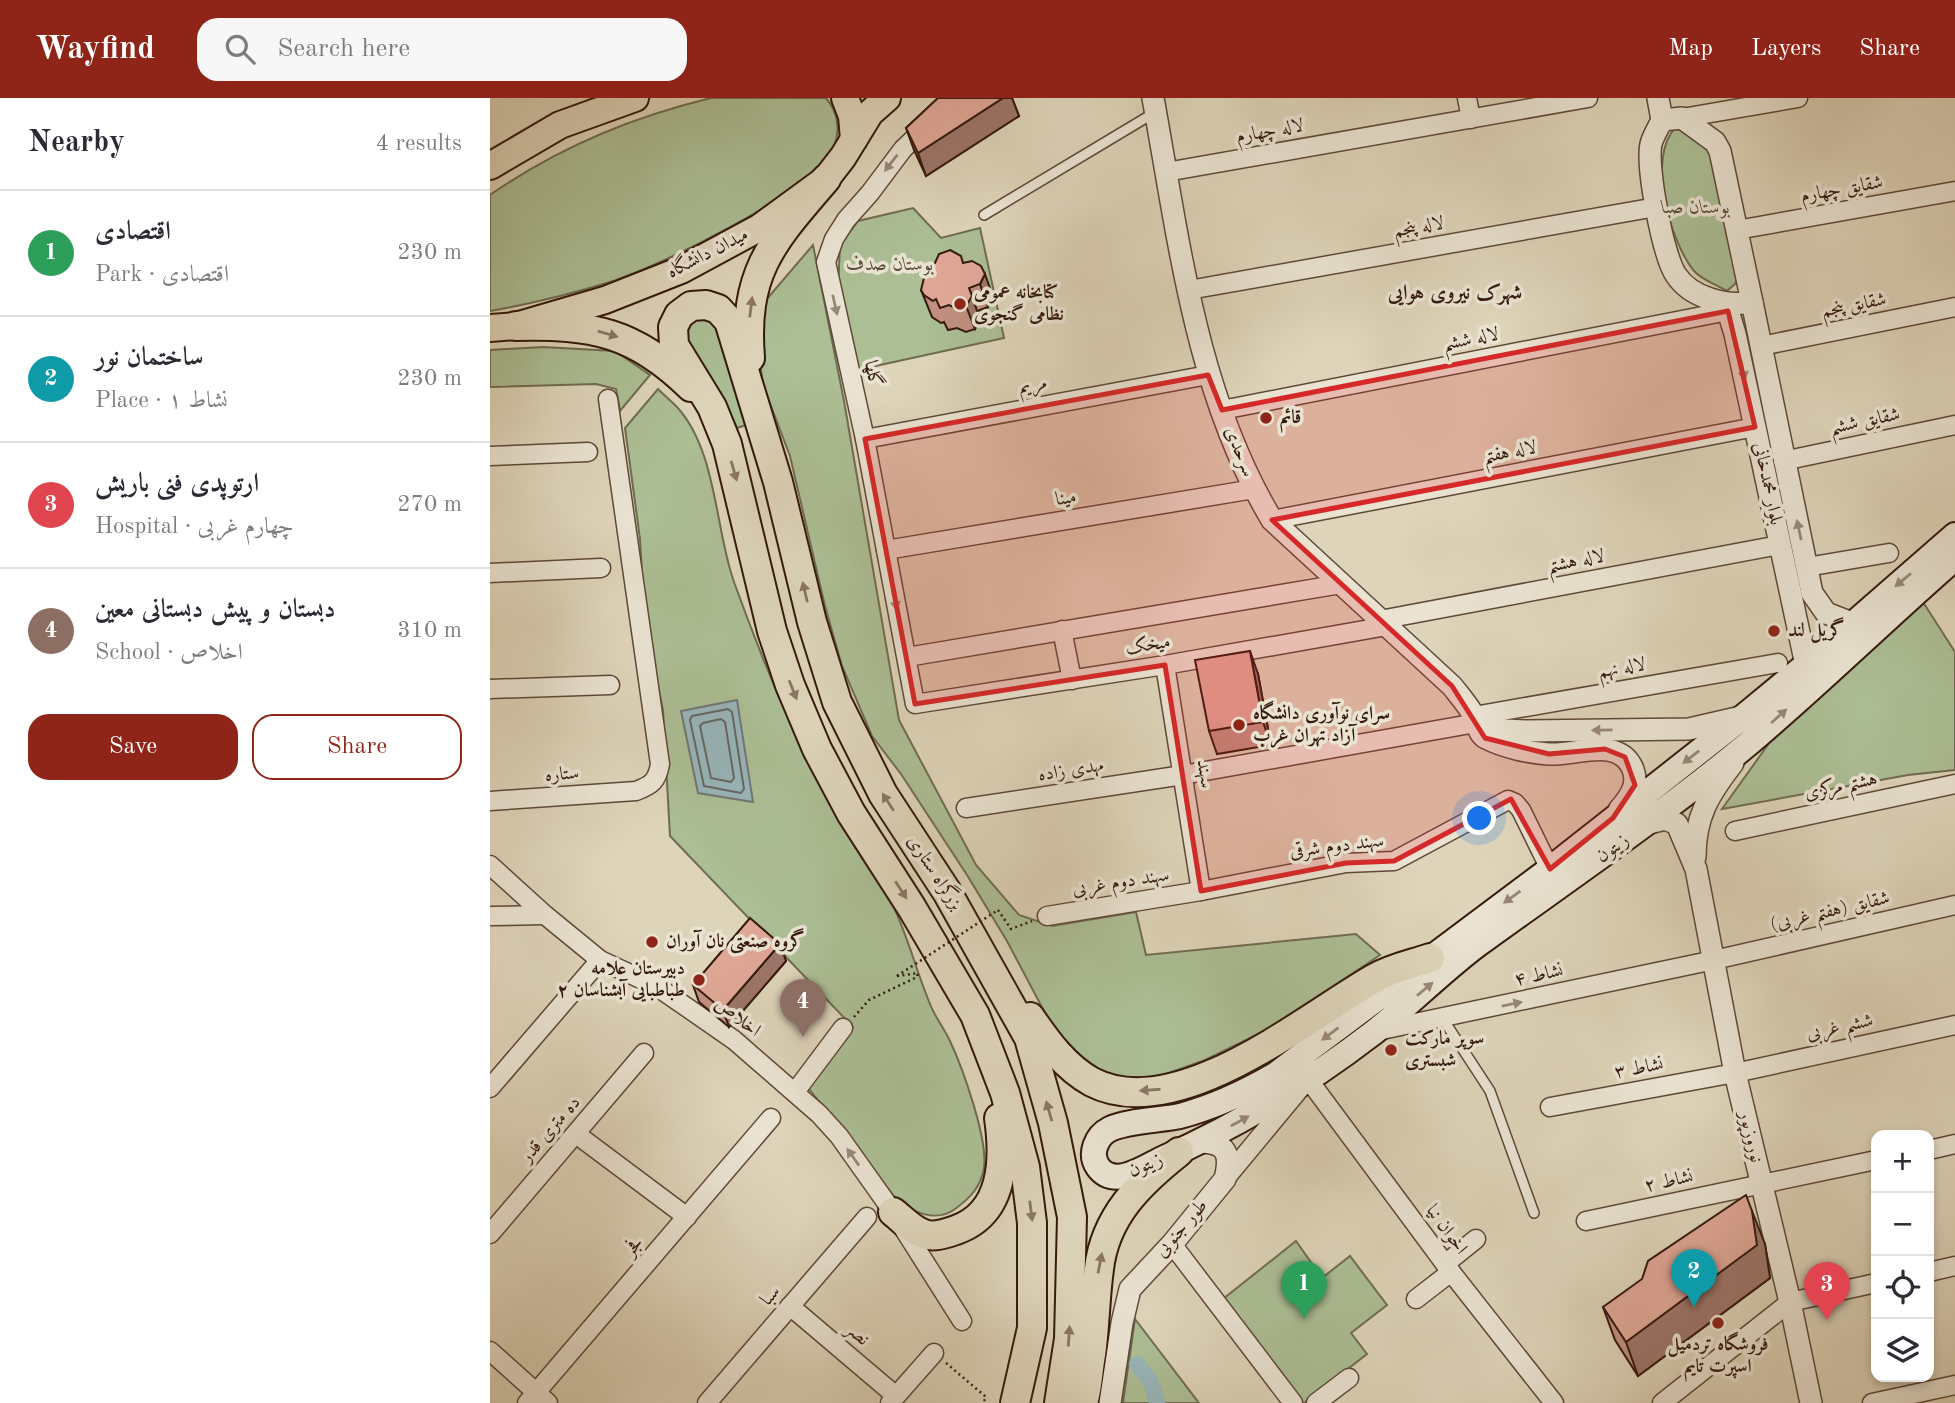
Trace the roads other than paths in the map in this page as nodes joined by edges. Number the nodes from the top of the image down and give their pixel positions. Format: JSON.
{"nodes":[{"id":1,"x":635,"y":98,"type":"edge"},
{"id":2,"x":845,"y":98,"type":"edge"},
{"id":3,"x":957,"y":98,"type":"edge"},
{"id":4,"x":1467,"y":98,"type":"edge"},
{"id":5,"x":1588,"y":98,"type":"edge"},
{"id":6,"x":1658,"y":98,"type":"edge"},
{"id":7,"x":1798,"y":98,"type":"edge"},
{"id":8,"x":878,"y":103,"type":"edge"},
{"id":9,"x":1154,"y":105,"type":"edge"},
{"id":10,"x":1674,"y":112,"type":"edge"},
{"id":11,"x":1471,"y":119,"type":"junction"},
{"id":12,"x":854,"y":139,"type":"junction"},
{"id":13,"x":490,"y":166,"type":"edge"},
{"id":14,"x":1166,"y":172,"type":"junction"},
{"id":15,"x":826,"y":179,"type":"junction"},
{"id":16,"x":1955,"y":191,"type":"edge"},
{"id":17,"x":1657,"y":207,"type":"junction"},
{"id":18,"x":984,"y":215,"type":"dead end"},
{"id":19,"x":1737,"y":230,"type":"junction"},
{"id":20,"x":1189,"y":290,"type":"junction"},
{"id":21,"x":1752,"y":302,"type":"junction"},
{"id":22,"x":1727,"y":307,"type":"junction"},
{"id":23,"x":1955,"y":307,"type":"edge"},
{"id":24,"x":503,"y":327,"type":"edge"},
{"id":25,"x":1760,"y":346,"type":"junction"},
{"id":26,"x":1208,"y":375,"type":"junction"},
{"id":27,"x":608,"y":399,"type":"dead end"},
{"id":28,"x":712,"y":407,"type":"junction"},
{"id":29,"x":1222,"y":410,"type":"junction"},
{"id":30,"x":760,"y":423,"type":"junction"},
{"id":31,"x":1955,"y":425,"type":"edge"},
{"id":32,"x":1755,"y":427,"type":"junction"},
{"id":33,"x":865,"y":439,"type":"junction"},
{"id":34,"x":588,"y":452,"type":"dead end"},
{"id":35,"x":490,"y":456,"type":"edge"},
{"id":36,"x":1783,"y":460,"type":"junction"},
{"id":37,"x":1254,"y":489,"type":"junction"},
{"id":38,"x":1272,"y":520,"type":"junction"},
{"id":39,"x":1955,"y":535,"type":"edge"},
{"id":40,"x":1779,"y":545,"type":"junction"},
{"id":41,"x":886,"y":551,"type":"junction"},
{"id":42,"x":1889,"y":554,"type":"dead end"},
{"id":43,"x":1955,"y":558,"type":"edge"},
{"id":44,"x":601,"y":568,"type":"dead end"},
{"id":45,"x":490,"y":573,"type":"edge"},
{"id":46,"x":1808,"y":575,"type":"junction"},
{"id":47,"x":1341,"y":584,"type":"junction"},
{"id":48,"x":1789,"y":587,"type":"junction"},
{"id":49,"x":1384,"y":623,"type":"junction"},
{"id":50,"x":1852,"y":623,"type":"junction"},
{"id":51,"x":1062,"y":630,"type":"junction"},
{"id":52,"x":906,"y":657,"type":"junction"},
{"id":53,"x":1778,"y":663,"type":"dead end"},
{"id":54,"x":1165,"y":664,"type":"junction"},
{"id":55,"x":1806,"y":665,"type":"junction"},
{"id":56,"x":1072,"y":680,"type":"junction"},
{"id":57,"x":610,"y":685,"type":"dead end"},
{"id":58,"x":490,"y":689,"type":"edge"},
{"id":59,"x":915,"y":704,"type":"joint"},
{"id":60,"x":1743,"y":717,"type":"junction"},
{"id":61,"x":1475,"y":720,"type":"junction"},
{"id":62,"x":1749,"y":743,"type":"junction"},
{"id":63,"x":1183,"y":775,"type":"junction"},
{"id":64,"x":1955,"y":784,"type":"edge"},
{"id":65,"x":490,"y":801,"type":"edge"},
{"id":66,"x":966,"y":808,"type":"dead end"},
{"id":67,"x":1613,"y":818,"type":"junction"},
{"id":68,"x":1649,"y":823,"type":"junction"},
{"id":69,"x":1735,"y":831,"type":"dead end"},
{"id":70,"x":490,"y":865,"type":"edge"},
{"id":71,"x":1550,"y":869,"type":"junction"},
{"id":72,"x":1696,"y":869,"type":"junction"},
{"id":73,"x":1201,"y":891,"type":"junction"},
{"id":74,"x":1955,"y":905,"type":"edge"},
{"id":75,"x":545,"y":915,"type":"junction"},
{"id":76,"x":490,"y":916,"type":"edge"},
{"id":77,"x":1047,"y":916,"type":"road end"},
{"id":78,"x":981,"y":950,"type":"junction"},
{"id":79,"x":1430,"y":958,"type":"junction"},
{"id":80,"x":600,"y":960,"type":"junction"},
{"id":81,"x":1714,"y":960,"type":"junction"},
{"id":82,"x":1443,"y":1019,"type":"junction"},
{"id":83,"x":1955,"y":1025,"type":"edge"},
{"id":84,"x":843,"y":1028,"type":"road end"},
{"id":85,"x":1373,"y":1032,"type":"junction"},
{"id":86,"x":644,"y":1053,"type":"dead end"},
{"id":87,"x":991,"y":1053,"type":"junction"},
{"id":88,"x":1735,"y":1073,"type":"junction"},
{"id":89,"x":1308,"y":1079,"type":"junction"},
{"id":90,"x":490,"y":1088,"type":"edge"},
{"id":91,"x":795,"y":1092,"type":"junction"},
{"id":92,"x":1550,"y":1107,"type":"dead end"},
{"id":93,"x":771,"y":1118,"type":"dead end"},
{"id":94,"x":576,"y":1134,"type":"junction"},
{"id":95,"x":1955,"y":1144,"type":"edge"},
{"id":96,"x":1190,"y":1147,"type":"junction"},
{"id":97,"x":1934,"y":1149,"type":"edge"},
{"id":98,"x":1871,"y":1161,"type":"edge"},
{"id":99,"x":1225,"y":1179,"type":"junction"},
{"id":100,"x":1761,"y":1184,"type":"junction"},
{"id":101,"x":1534,"y":1213,"type":"dead end"},
{"id":102,"x":880,"y":1214,"type":"junction"},
{"id":103,"x":687,"y":1217,"type":"junction"},
{"id":104,"x":1586,"y":1221,"type":"dead end"},
{"id":105,"x":490,"y":1234,"type":"edge"},
{"id":106,"x":1476,"y":1239,"type":"dead end"},
{"id":107,"x":1172,"y":1244,"type":"junction"},
{"id":108,"x":1955,"y":1266,"type":"edge"},
{"id":109,"x":1448,"y":1268,"type":"junction"},
{"id":110,"x":1934,"y":1271,"type":"edge"},
{"id":111,"x":1871,"y":1284,"type":"edge"},
{"id":112,"x":1416,"y":1299,"type":"dead end"},
{"id":113,"x":1790,"y":1302,"type":"junction"},
{"id":114,"x":790,"y":1306,"type":"junction"},
{"id":115,"x":962,"y":1321,"type":"dead end"},
{"id":116,"x":1032,"y":1328,"type":"junction"},
{"id":117,"x":490,"y":1351,"type":"edge"},
{"id":118,"x":934,"y":1353,"type":"road end"},
{"id":119,"x":1349,"y":1378,"type":"dead end"},
{"id":120,"x":1955,"y":1385,"type":"edge"},
{"id":121,"x":537,"y":1399,"type":"edge"},
{"id":122,"x":893,"y":1399,"type":"edge"},
{"id":123,"x":707,"y":1403,"type":"edge"},
{"id":124,"x":997,"y":1403,"type":"edge"},
{"id":125,"x":1015,"y":1403,"type":"edge"},
{"id":126,"x":1059,"y":1403,"type":"edge"},
{"id":127,"x":1083,"y":1403,"type":"edge"},
{"id":128,"x":1110,"y":1403,"type":"edge"},
{"id":129,"x":1293,"y":1403,"type":"edge"},
{"id":130,"x":1316,"y":1403,"type":"edge"},
{"id":131,"x":1554,"y":1403,"type":"edge"},
{"id":132,"x":1662,"y":1403,"type":"edge"},
{"id":133,"x":1811,"y":1403,"type":"edge"},
{"id":134,"x":1872,"y":1403,"type":"edge"}],
"edges":[{"from":1,"to":13,"type":"main road"},
{"from":2,"to":12,"type":"main road"},
{"from":3,"to":33,"type":"street","name":"گلها","one_way":true},
{"from":4,"to":11,"type":"street"},
{"from":5,"to":11,"type":"street","name":"لاله چهارم"},
{"from":6,"to":10,"type":"street"},
{"from":7,"to":10,"type":"street"},
{"from":8,"to":12,"type":"main road","name":"میدان دانشگاه"},
{"from":9,"to":14,"type":"street","name":"سرحدی"},
{"from":9,"to":18,"type":"lane"},
{"from":10,"to":17,"type":"street"},
{"from":10,"to":19,"type":"street","name":"بلوار محمدخانی"},
{"from":11,"to":14,"type":"street","name":"لاله چهارم"},
{"from":12,"to":15,"type":"main road","name":"میدان دانشگاه"},
{"from":14,"to":20,"type":"street","name":"سرحدی"},
{"from":15,"to":24,"type":"main road","name":"میدان دانشگاه"},
{"from":30,"to":15,"type":"highway","one_way":true},
{"from":16,"to":19,"type":"street","name":"شقایق چهارم"},
{"from":17,"to":20,"type":"street","name":"لاله پنجم"},
{"from":17,"to":22,"type":"street"},
{"from":19,"to":21,"type":"street","name":"بلوار محمدخانی"},
{"from":20,"to":26,"type":"street","name":"سرحدی"},
{"from":21,"to":22,"type":"street"},
{"from":21,"to":25,"type":"street","name":"بلوار محمدخانی"},
{"from":22,"to":29,"type":"street","name":"لاله ششم"},
{"from":22,"to":32,"type":"street","name":"بلوار محمدخانی","one_way":true},
{"from":23,"to":25,"type":"street","name":"شقایق پنجم"},
{"from":24,"to":28,"type":"highway","one_way":true},
{"from":25,"to":36,"type":"street","name":"بلوار محمدخانی"},
{"from":26,"to":29,"type":"street","name":"سرحدی"},
{"from":26,"to":33,"type":"street","name":"مریم"},
{"from":27,"to":65,"type":"street","name":"ستاره"},
{"from":28,"to":30,"type":"highway","name":"بزرگراه ستاری"},
{"from":28,"to":87,"type":"highway","name":"بزرگراه ستاری","one_way":true},
{"from":29,"to":37,"type":"street","name":"سرحدی"},
{"from":78,"to":30,"type":"highway","name":"بزرگراه ستاری","one_way":true},
{"from":31,"to":36,"type":"street","name":"شقایق ششم"},
{"from":32,"to":38,"type":"street","name":"لاله هفتم"},
{"from":32,"to":40,"type":"street","name":"بلوار محمدخانی"},
{"from":33,"to":41,"type":"street","name":"گلها"},
{"from":34,"to":35,"type":"street"},
{"from":46,"to":36,"type":"street","name":"بلوار محمدخانی","one_way":true},
{"from":37,"to":38,"type":"street","name":"سرحدی"},
{"from":37,"to":41,"type":"street","name":"مینا"},
{"from":38,"to":47,"type":"street","name":"سرحدی"},
{"from":39,"to":50,"type":"main road","name":"زیتون","one_way":true},
{"from":40,"to":48,"type":"street","name":"بلوار محمدخانی"},
{"from":40,"to":49,"type":"street","name":"لاله هشتم"},
{"from":41,"to":52,"type":"street","name":"گلها","one_way":true},
{"from":42,"to":46,"type":"street"},
{"from":62,"to":43,"type":"main road","name":"زیتون","one_way":true},
{"from":44,"to":45,"type":"street"},
{"from":46,"to":48,"type":"street"},
{"from":46,"to":50,"type":"street","name":"بلوار محمدخانی"},
{"from":47,"to":49,"type":"street","name":"سرحدی"},
{"from":47,"to":51,"type":"street","name":"میخک"},
{"from":48,"to":55,"type":"street","name":"بلوار محمدخانی"},
{"from":49,"to":54,"type":"street","name":"میخک"},
{"from":49,"to":61,"type":"street","name":"سرحدی"},
{"from":50,"to":55,"type":"main road","name":"زیتون"},
{"from":51,"to":52,"type":"street","name":"میخک"},
{"from":51,"to":56,"type":"street"},
{"from":52,"to":59,"type":"street","name":"گلها"},
{"from":53,"to":61,"type":"street","name":"لاله نهم"},
{"from":54,"to":56,"type":"street","name":"میخک"},
{"from":54,"to":63,"type":"street","name":"سهند"},
{"from":55,"to":60,"type":"main road","name":"زیتون"},
{"from":56,"to":59,"type":"street","name":"میخک"},
{"from":57,"to":58,"type":"street"},
{"from":60,"to":61,"type":"street","one_way":true},
{"from":60,"to":67,"type":"main road","name":"زیتون","one_way":true},
{"from":61,"to":63,"type":"street","name":"لاله نهم"},
{"from":61,"to":67,"type":"street","name":"سرحدی"},
{"from":62,"to":68,"type":"main road","name":"زیتون"},
{"from":62,"to":72,"type":"street","name":"نوروزپور"},
{"from":63,"to":66,"type":"street","name":"مهدی زاده"},
{"from":63,"to":73,"type":"street","name":"سهند"},
{"from":64,"to":69,"type":"street","name":"هشتم مرکزی"},
{"from":67,"to":71,"type":"main road","name":"زیتون"},
{"from":68,"to":72,"type":"street","name":"نوروزپور"},
{"from":85,"to":68,"type":"main road","name":"زیتون","one_way":true},
{"from":70,"to":75,"type":"street","name":"اخلاص"},
{"from":71,"to":73,"type":"street","name":"سهند دوم شرقی"},
{"from":71,"to":79,"type":"main road","name":"زیتون","one_way":true},
{"from":72,"to":81,"type":"street","name":"نوروزپور"},
{"from":73,"to":77,"type":"street","name":"سهند دوم غربی"},
{"from":74,"to":81,"type":"street","name":"شقایق (هفتم غربی)"},
{"from":75,"to":76,"type":"street"},
{"from":75,"to":80,"type":"street","name":"اخلاص"},
{"from":79,"to":78,"type":"highway","one_way":true},
{"from":126,"to":78,"type":"highway","name":"بزرگراه ستاری","one_way":true},
{"from":79,"to":96,"type":"main road","name":"زیتون","one_way":true},
{"from":80,"to":90,"type":"street"},
{"from":80,"to":91,"type":"street","name":"اخلاص"},
{"from":82,"to":81,"type":"street","name":"نشاط ۴","one_way":true},
{"from":81,"to":88,"type":"street","name":"نوروزپور"},
{"from":82,"to":85,"type":"street","name":"نشاط ۴"},
{"from":82,"to":101,"type":"lane"},
{"from":83,"to":88,"type":"street","name":"ششم غربی"},
{"from":84,"to":91,"type":"street"},
{"from":85,"to":89,"type":"main road","name":"زیتون"},
{"from":86,"to":94,"type":"street","name":"ده متری قدر"},
{"from":87,"to":102,"type":"highway"},
{"from":87,"to":116,"type":"highway","name":"بزرگراه ستاری","one_way":true},
{"from":88,"to":92,"type":"street","name":"نشاط ۳"},
{"from":88,"to":100,"type":"street","name":"نوروزپور"},
{"from":96,"to":89,"type":"main road","name":"زیتون","one_way":true},
{"from":89,"to":99,"type":"street","name":"طور جنوبی"},
{"from":89,"to":109,"type":"street","name":"اخوان نیا"},
{"from":102,"to":91,"type":"street","name":"اخلاص","one_way":true},
{"from":93,"to":103,"type":"street","name":"فجر"},
{"from":94,"to":103,"type":"street"},
{"from":94,"to":105,"type":"street","name":"ده متری قدر"},
{"from":95,"to":97,"type":"street"},
{"from":96,"to":99,"type":"street"},
{"from":127,"to":96,"type":"highway","one_way":true},
{"from":98,"to":100,"type":"street","name":"نشاط ۲"},
{"from":99,"to":107,"type":"street","name":"طور جنوبی"},
{"from":100,"to":104,"type":"street","name":"نشاط ۲"},
{"from":100,"to":113,"type":"street","name":"نوروزپور"},
{"from":102,"to":114,"type":"street","name":"سبا"},
{"from":102,"to":115,"type":"street","name":"اخلاص"},
{"from":103,"to":121,"type":"street","name":"فجر"},
{"from":106,"to":109,"type":"street"},
{"from":107,"to":128,"type":"street","name":"طور جنوبی"},
{"from":107,"to":129,"type":"street"},
{"from":108,"to":110,"type":"street"},
{"from":109,"to":112,"type":"street"},
{"from":109,"to":131,"type":"street","name":"اخوان نیا"},
{"from":111,"to":113,"type":"street"},
{"from":113,"to":132,"type":"street"},
{"from":113,"to":133,"type":"street","name":"نوروزپور"},
{"from":114,"to":122,"type":"street","name":"نصر"},
{"from":114,"to":123,"type":"street","name":"سبا"},
{"from":116,"to":124,"type":"highway"},
{"from":116,"to":125,"type":"highway","name":"بزرگراه ستاری"},
{"from":117,"to":121,"type":"street"},
{"from":118,"to":122,"type":"street"},
{"from":119,"to":130,"type":"street"},
{"from":120,"to":134,"type":"street"}]}
